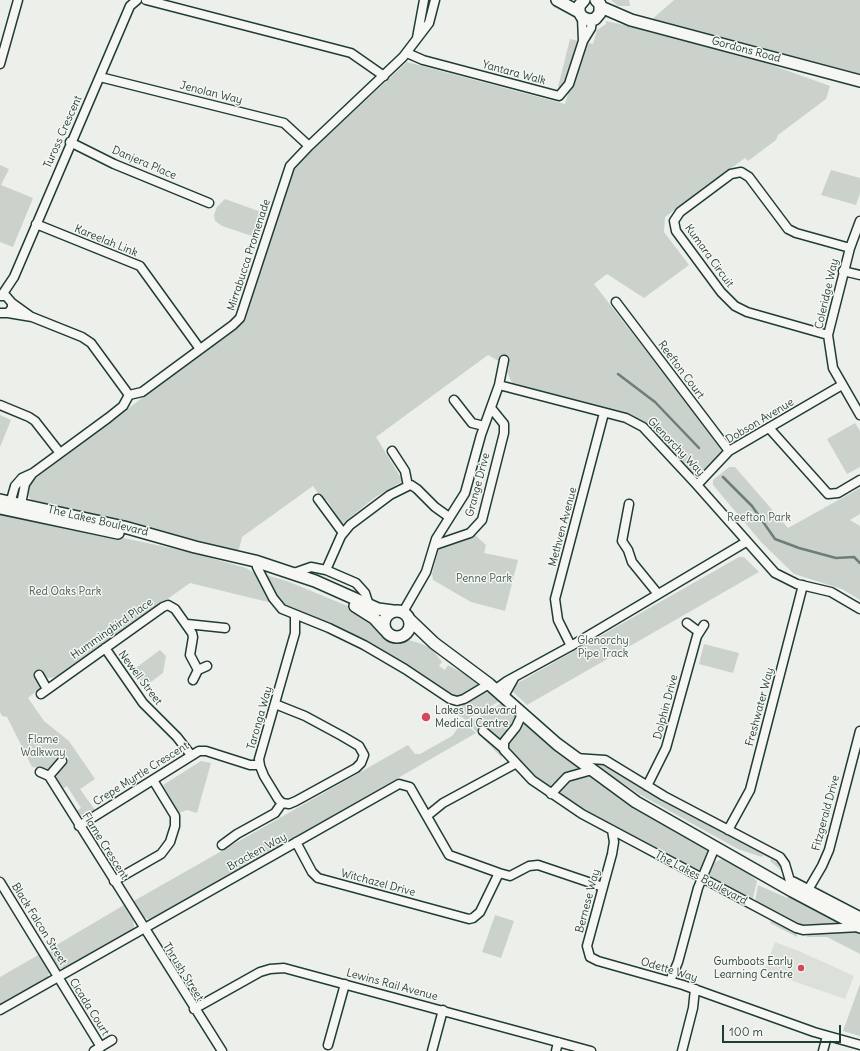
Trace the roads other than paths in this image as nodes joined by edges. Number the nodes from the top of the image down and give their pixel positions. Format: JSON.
{"nodes":[{"id":1,"x":18,"y":0,"type":"edge"},
{"id":2,"x":21,"y":0,"type":"edge"},
{"id":3,"x":137,"y":0,"type":"edge"},
{"id":4,"x":146,"y":0,"type":"edge"},
{"id":5,"x":424,"y":0,"type":"edge"},
{"id":6,"x":435,"y":0,"type":"edge"},
{"id":7,"x":557,"y":0,"type":"edge"},
{"id":8,"x":581,"y":0,"type":"edge"},
{"id":9,"x":16,"y":9,"type":"junction"},
{"id":10,"x":593,"y":10,"type":"edge"},
{"id":11,"x":416,"y":39,"type":"junction"},
{"id":12,"x":407,"y":53,"type":"junction"},
{"id":13,"x":0,"y":64,"type":"edge"},
{"id":14,"x":384,"y":76,"type":"junction"},
{"id":15,"x":100,"y":77,"type":"junction"},
{"id":16,"x":860,"y":81,"type":"edge"},
{"id":17,"x":70,"y":142,"type":"junction"},
{"id":18,"x":309,"y":146,"type":"junction"},
{"id":19,"x":209,"y":203,"type":"dead end"},
{"id":20,"x":860,"y":221,"type":"edge"},
{"id":21,"x":36,"y":224,"type":"junction"},
{"id":22,"x":850,"y":248,"type":"junction"},
{"id":23,"x":844,"y":271,"type":"junction"},
{"id":24,"x":860,"y":275,"type":"edge"},
{"id":25,"x":6,"y":298,"type":"edge"},
{"id":26,"x":616,"y":302,"type":"dead end"},
{"id":27,"x":3,"y":315,"type":"edge"},
{"id":28,"x":32,"y":317,"type":"junction"},
{"id":29,"x":828,"y":335,"type":"junction"},
{"id":30,"x":200,"y":349,"type":"junction"},
{"id":31,"x":504,"y":360,"type":"dead end"},
{"id":32,"x":499,"y":385,"type":"junction"},
{"id":33,"x":842,"y":385,"type":"junction"},
{"id":34,"x":129,"y":395,"type":"junction"},
{"id":35,"x":454,"y":400,"type":"dead end"},
{"id":36,"x":0,"y":405,"type":"edge"},
{"id":37,"x":490,"y":408,"type":"junction"},
{"id":38,"x":604,"y":413,"type":"junction"},
{"id":39,"x":860,"y":415,"type":"edge"},
{"id":40,"x":484,"y":426,"type":"junction"},
{"id":41,"x":769,"y":428,"type":"junction"},
{"id":42,"x":392,"y":451,"type":"dead end"},
{"id":43,"x":729,"y":451,"type":"junction"},
{"id":44,"x":60,"y":453,"type":"junction"},
{"id":45,"x":860,"y":480,"type":"edge"},
{"id":46,"x":697,"y":485,"type":"junction"},
{"id":47,"x":408,"y":486,"type":"junction"},
{"id":48,"x":318,"y":499,"type":"dead end"},
{"id":49,"x":629,"y":504,"type":"dead end"},
{"id":50,"x":10,"y":506,"type":"edge"},
{"id":51,"x":449,"y":517,"type":"junction"},
{"id":52,"x":343,"y":533,"type":"junction"},
{"id":53,"x":746,"y":542,"type":"junction"},
{"id":54,"x":435,"y":544,"type":"junction"},
{"id":55,"x":222,"y":554,"type":"junction"},
{"id":56,"x":257,"y":567,"type":"junction"},
{"id":57,"x":326,"y":570,"type":"junction"},
{"id":58,"x":294,"y":574,"type":"junction"},
{"id":59,"x":803,"y":585,"type":"junction"},
{"id":60,"x":658,"y":594,"type":"junction"},
{"id":61,"x":369,"y":605,"type":"junction"},
{"id":62,"x":860,"y":609,"type":"edge"},
{"id":63,"x":402,"y":614,"type":"junction"},
{"id":64,"x":295,"y":615,"type":"junction"},
{"id":65,"x":307,"y":619,"type":"junction"},
{"id":66,"x":687,"y":623,"type":"dead end"},
{"id":67,"x":186,"y":624,"type":"junction"},
{"id":68,"x":226,"y":628,"type":"dead end"},
{"id":69,"x":385,"y":630,"type":"junction"},
{"id":70,"x":295,"y":633,"type":"junction"},
{"id":71,"x":402,"y":637,"type":"junction"},
{"id":72,"x":434,"y":643,"type":"junction"},
{"id":73,"x":571,"y":646,"type":"junction"},
{"id":74,"x":105,"y":648,"type":"junction"},
{"id":75,"x":207,"y":666,"type":"dead end"},
{"id":76,"x":198,"y":670,"type":"junction"},
{"id":77,"x":39,"y":675,"type":"dead end"},
{"id":78,"x":193,"y":680,"type":"dead end"},
{"id":79,"x":496,"y":690,"type":"junction"},
{"id":80,"x":275,"y":704,"type":"junction"},
{"id":81,"x":522,"y":714,"type":"junction"},
{"id":82,"x":860,"y":730,"type":"edge"},
{"id":83,"x":483,"y":731,"type":"dead end"},
{"id":84,"x":503,"y":748,"type":"junction"},
{"id":85,"x":857,"y":753,"type":"edge"},
{"id":86,"x":191,"y":755,"type":"junction"},
{"id":87,"x":509,"y":757,"type":"junction"},
{"id":88,"x":574,"y":758,"type":"junction"},
{"id":89,"x":62,"y":760,"type":"dead end"},
{"id":90,"x":260,"y":762,"type":"junction"},
{"id":91,"x":516,"y":764,"type":"junction"},
{"id":92,"x":592,"y":770,"type":"junction"},
{"id":93,"x":40,"y":772,"type":"dead end"},
{"id":94,"x":497,"y":772,"type":"junction"},
{"id":95,"x":49,"y":776,"type":"junction"},
{"id":96,"x":153,"y":780,"type":"junction"},
{"id":97,"x":614,"y":785,"type":"junction"},
{"id":98,"x":647,"y":786,"type":"junction"},
{"id":99,"x":552,"y":794,"type":"junction"},
{"id":100,"x":282,"y":803,"type":"junction"},
{"id":101,"x":425,"y":813,"type":"junction"},
{"id":102,"x":79,"y":826,"type":"junction"},
{"id":103,"x":612,"y":830,"type":"junction"},
{"id":104,"x":728,"y":830,"type":"junction"},
{"id":105,"x":630,"y":840,"type":"junction"},
{"id":106,"x":296,"y":842,"type":"junction"},
{"id":107,"x":222,"y":845,"type":"dead end"},
{"id":108,"x":718,"y":849,"type":"junction"},
{"id":109,"x":612,"y":854,"type":"junction"},
{"id":110,"x":499,"y":873,"type":"junction"},
{"id":111,"x":702,"y":878,"type":"junction"},
{"id":112,"x":114,"y":881,"type":"junction"},
{"id":113,"x":0,"y":882,"type":"edge"},
{"id":114,"x":790,"y":882,"type":"junction"},
{"id":115,"x":603,"y":887,"type":"junction"},
{"id":116,"x":805,"y":894,"type":"junction"},
{"id":117,"x":860,"y":918,"type":"edge"},
{"id":118,"x":860,"y":927,"type":"edge"},
{"id":119,"x":144,"y":929,"type":"junction"},
{"id":120,"x":588,"y":953,"type":"joint"},
{"id":121,"x":58,"y":977,"type":"junction"},
{"id":122,"x":673,"y":982,"type":"junction"},
{"id":123,"x":345,"y":984,"type":"junction"},
{"id":124,"x":698,"y":990,"type":"junction"},
{"id":125,"x":194,"y":1009,"type":"junction"},
{"id":126,"x":1,"y":1010,"type":"edge"},
{"id":127,"x":443,"y":1010,"type":"junction"},
{"id":128,"x":205,"y":1026,"type":"junction"},
{"id":129,"x":827,"y":1036,"type":"junction"},
{"id":130,"x":112,"y":1040,"type":"dead end"},
{"id":131,"x":558,"y":1042,"type":"junction"},
{"id":132,"x":328,"y":1045,"type":"dead end"},
{"id":133,"x":860,"y":1045,"type":"edge"},
{"id":134,"x":97,"y":1049,"type":"edge"},
{"id":135,"x":216,"y":1051,"type":"edge"},
{"id":136,"x":222,"y":1051,"type":"edge"},
{"id":137,"x":432,"y":1051,"type":"edge"},
{"id":138,"x":556,"y":1051,"type":"edge"},
{"id":139,"x":591,"y":1051,"type":"edge"},
{"id":140,"x":682,"y":1051,"type":"edge"},
{"id":141,"x":823,"y":1051,"type":"edge"}],
"edges":[{"from":1,"to":9,"type":"street"},
{"from":2,"to":9,"type":"street"},
{"from":3,"to":15,"type":"street","name":"Tuross Crescent"},
{"from":4,"to":14,"type":"street"},
{"from":5,"to":11,"type":"street","name":"Mirrabucca Promenade"},
{"from":6,"to":11,"type":"street","name":"Mirrabucca Promenade"},
{"from":7,"to":10,"type":"street","name":"Gordons Road"},
{"from":8,"to":10,"type":"street"},
{"from":9,"to":13,"type":"street"},
{"from":10,"to":12,"type":"street","name":"Yantara Walk"},
{"from":10,"to":16,"type":"street","name":"Gordons Road"},
{"from":11,"to":12,"type":"street","name":"Mirrabucca Promenade"},
{"from":12,"to":14,"type":"street","name":"Mirrabucca Promenade"},
{"from":14,"to":18,"type":"street","name":"Mirrabucca Promenade"},
{"from":15,"to":17,"type":"street","name":"Tuross Crescent"},
{"from":15,"to":18,"type":"street","name":"Jenolan Way"},
{"from":17,"to":19,"type":"street","name":"Danjera Place"},
{"from":17,"to":21,"type":"street","name":"Tuross Crescent"},
{"from":18,"to":30,"type":"street","name":"Mirrabucca Promenade"},
{"from":20,"to":22,"type":"street","name":"Coleridge Way"},
{"from":21,"to":25,"type":"street","name":"Tuross Crescent"},
{"from":21,"to":30,"type":"street","name":"Kareelah Link"},
{"from":22,"to":23,"type":"street","name":"Coleridge Way"},
{"from":22,"to":29,"type":"street","name":"Kumara Circuit"},
{"from":23,"to":24,"type":"street"},
{"from":23,"to":29,"type":"street","name":"Coleridge Way"},
{"from":25,"to":27,"type":"street","name":"Tuross Crescent"},
{"from":25,"to":28,"type":"street"},
{"from":26,"to":43,"type":"street","name":"Reefton Court"},
{"from":27,"to":28,"type":"street"},
{"from":28,"to":34,"type":"street"},
{"from":29,"to":33,"type":"street","name":"Coleridge Way"},
{"from":30,"to":34,"type":"street","name":"Mirrabucca Promenade"},
{"from":31,"to":32,"type":"street","name":"Grange Drive"},
{"from":32,"to":37,"type":"street","name":"Grange Drive"},
{"from":32,"to":38,"type":"street","name":"Glenorchy Way"},
{"from":33,"to":39,"type":"street","name":"Coleridge Way"},
{"from":33,"to":41,"type":"street","name":"Dobson Avenue"},
{"from":34,"to":44,"type":"street"},
{"from":35,"to":40,"type":"street"},
{"from":36,"to":44,"type":"street"},
{"from":37,"to":40,"type":"street","name":"Grange Drive"},
{"from":37,"to":54,"type":"street","name":"Grange Drive"},
{"from":38,"to":46,"type":"street","name":"Glenorchy Way"},
{"from":38,"to":73,"type":"street","name":"Methven Avenue"},
{"from":40,"to":51,"type":"street","name":"Grange Drive"},
{"from":41,"to":43,"type":"street","name":"Dobson Avenue"},
{"from":41,"to":45,"type":"street"},
{"from":42,"to":47,"type":"street"},
{"from":43,"to":46,"type":"street","name":"Dobson Avenue"},
{"from":44,"to":50,"type":"street"},
{"from":46,"to":53,"type":"street","name":"Glenorchy Way"},
{"from":47,"to":51,"type":"street"},
{"from":47,"to":52,"type":"street"},
{"from":48,"to":52,"type":"street"},
{"from":49,"to":60,"type":"street"},
{"from":50,"to":55,"type":"street","name":"The Lakes Boulevard"},
{"from":51,"to":54,"type":"street","name":"Grange Drive"},
{"from":52,"to":57,"type":"street"},
{"from":53,"to":59,"type":"street","name":"Glenorchy Way"},
{"from":53,"to":60,"type":"street"},
{"from":54,"to":63,"type":"street","name":"Grange Drive"},
{"from":55,"to":56,"type":"street","name":"The Lakes Boulevard"},
{"from":55,"to":58,"type":"street","name":"The Lakes Boulevard"},
{"from":56,"to":64,"type":"street"},
{"from":56,"to":69,"type":"street","name":"The Lakes Boulevard"},
{"from":57,"to":58,"type":"street"},
{"from":57,"to":61,"type":"street"},
{"from":58,"to":61,"type":"street","name":"The Lakes Boulevard"},
{"from":59,"to":62,"type":"street","name":"Glenorchy Way"},
{"from":59,"to":104,"type":"street","name":"Freshwater Way"},
{"from":60,"to":73,"type":"street"},
{"from":61,"to":63,"type":"street","name":"The Lakes Boulevard"},
{"from":63,"to":69,"type":"street"},
{"from":63,"to":71,"type":"street"},
{"from":63,"to":72,"type":"street","name":"The Lakes Boulevard"},
{"from":64,"to":65,"type":"street"},
{"from":64,"to":70,"type":"street","name":"Taronga Way"},
{"from":65,"to":70,"type":"street","name":"Taronga Way"},
{"from":65,"to":79,"type":"street"},
{"from":66,"to":98,"type":"street","name":"Dolphin Drive"},
{"from":67,"to":68,"type":"street"},
{"from":67,"to":74,"type":"street","name":"Hummingbird Place"},
{"from":67,"to":76,"type":"street","name":"Hummingbird Place"},
{"from":69,"to":71,"type":"street"},
{"from":70,"to":80,"type":"street","name":"Taronga Way"},
{"from":71,"to":72,"type":"street","name":"The Lakes Boulevard"},
{"from":72,"to":79,"type":"street","name":"The Lakes Boulevard"},
{"from":73,"to":79,"type":"street"},
{"from":74,"to":77,"type":"street","name":"Hummingbird Place"},
{"from":74,"to":86,"type":"street","name":"Newell Street"},
{"from":75,"to":76,"type":"street"},
{"from":76,"to":78,"type":"street"},
{"from":79,"to":81,"type":"street","name":"The Lakes Boulevard"},
{"from":80,"to":90,"type":"street","name":"Taronga Way"},
{"from":80,"to":100,"type":"street"},
{"from":81,"to":84,"type":"street"},
{"from":81,"to":88,"type":"street","name":"The Lakes Boulevard"},
{"from":82,"to":85,"type":"street","name":"Fitzgerald Drive"},
{"from":83,"to":84,"type":"street","name":"The Lakes Boulevard"},
{"from":84,"to":87,"type":"street","name":"The Lakes Boulevard"},
{"from":85,"to":116,"type":"street","name":"Fitzgerald Drive"},
{"from":86,"to":90,"type":"street","name":"Crepe Myrtle Crescent"},
{"from":86,"to":96,"type":"street","name":"Crepe Myrtle Crescent"},
{"from":87,"to":91,"type":"street","name":"The Lakes Boulevard"},
{"from":87,"to":94,"type":"street"},
{"from":88,"to":92,"type":"street","name":"The Lakes Boulevard"},
{"from":88,"to":98,"type":"street"},
{"from":89,"to":95,"type":"street"},
{"from":90,"to":100,"type":"street","name":"Taronga Way"},
{"from":91,"to":94,"type":"street"},
{"from":91,"to":99,"type":"street","name":"The Lakes Boulevard"},
{"from":92,"to":97,"type":"street","name":"The Lakes Boulevard"},
{"from":92,"to":99,"type":"street"},
{"from":93,"to":95,"type":"street"},
{"from":94,"to":101,"type":"street"},
{"from":95,"to":102,"type":"street","name":"Flame Crescent"},
{"from":96,"to":102,"type":"street","name":"Crepe Myrtle Crescent"},
{"from":96,"to":112,"type":"street"},
{"from":97,"to":108,"type":"street","name":"The Lakes Boulevard"},
{"from":97,"to":114,"type":"street","name":"The Lakes Boulevard"},
{"from":98,"to":104,"type":"street"},
{"from":99,"to":103,"type":"street","name":"The Lakes Boulevard"},
{"from":100,"to":107,"type":"street"},
{"from":101,"to":106,"type":"street","name":"Bracken Way"},
{"from":101,"to":110,"type":"street","name":"Bracken Way"},
{"from":102,"to":112,"type":"street","name":"Flame Crescent"},
{"from":103,"to":105,"type":"street","name":"The Lakes Boulevard"},
{"from":103,"to":109,"type":"street","name":"Bernese Way"},
{"from":104,"to":114,"type":"street"},
{"from":105,"to":109,"type":"street"},
{"from":105,"to":111,"type":"street","name":"The Lakes Boulevard"},
{"from":106,"to":110,"type":"street","name":"Witchazel Drive"},
{"from":106,"to":119,"type":"street","name":"Bracken Way"},
{"from":108,"to":111,"type":"street"},
{"from":108,"to":116,"type":"street","name":"The Lakes Boulevard"},
{"from":109,"to":115,"type":"street","name":"Bernese Way"},
{"from":110,"to":115,"type":"street"},
{"from":111,"to":118,"type":"street","name":"The Lakes Boulevard"},
{"from":111,"to":122,"type":"street"},
{"from":112,"to":119,"type":"street","name":"Flame Crescent"},
{"from":113,"to":121,"type":"street","name":"Black Falcon Street"},
{"from":114,"to":116,"type":"street","name":"The Lakes Boulevard"},
{"from":115,"to":120,"type":"street","name":"Bernese Way"},
{"from":116,"to":117,"type":"street","name":"The Lakes Boulevard"},
{"from":116,"to":118,"type":"street","name":"The Lakes Boulevard"},
{"from":119,"to":121,"type":"street","name":"Bracken Way"},
{"from":119,"to":125,"type":"street","name":"Thrush Street"},
{"from":120,"to":122,"type":"street","name":"Odette Way"},
{"from":121,"to":126,"type":"street","name":"Bracken Way"},
{"from":121,"to":134,"type":"street","name":"Cicada Court"},
{"from":122,"to":124,"type":"street","name":"Odette Way"},
{"from":123,"to":125,"type":"street","name":"Lewins Rail Avenue"},
{"from":123,"to":127,"type":"street","name":"Lewins Rail Avenue"},
{"from":123,"to":132,"type":"street"},
{"from":124,"to":129,"type":"street","name":"Odette Way"},
{"from":124,"to":140,"type":"street"},
{"from":125,"to":128,"type":"street","name":"Thrush Street"},
{"from":127,"to":131,"type":"street","name":"Lewins Rail Avenue"},
{"from":127,"to":137,"type":"street"},
{"from":128,"to":135,"type":"street","name":"Thrush Street"},
{"from":128,"to":136,"type":"street","name":"Thrush Street"},
{"from":129,"to":133,"type":"street","name":"Odette Way"},
{"from":129,"to":141,"type":"street"},
{"from":130,"to":134,"type":"street","name":"Cicada Court"},
{"from":131,"to":138,"type":"street"},
{"from":131,"to":139,"type":"street","name":"Lewins Rail Avenue"}]}
